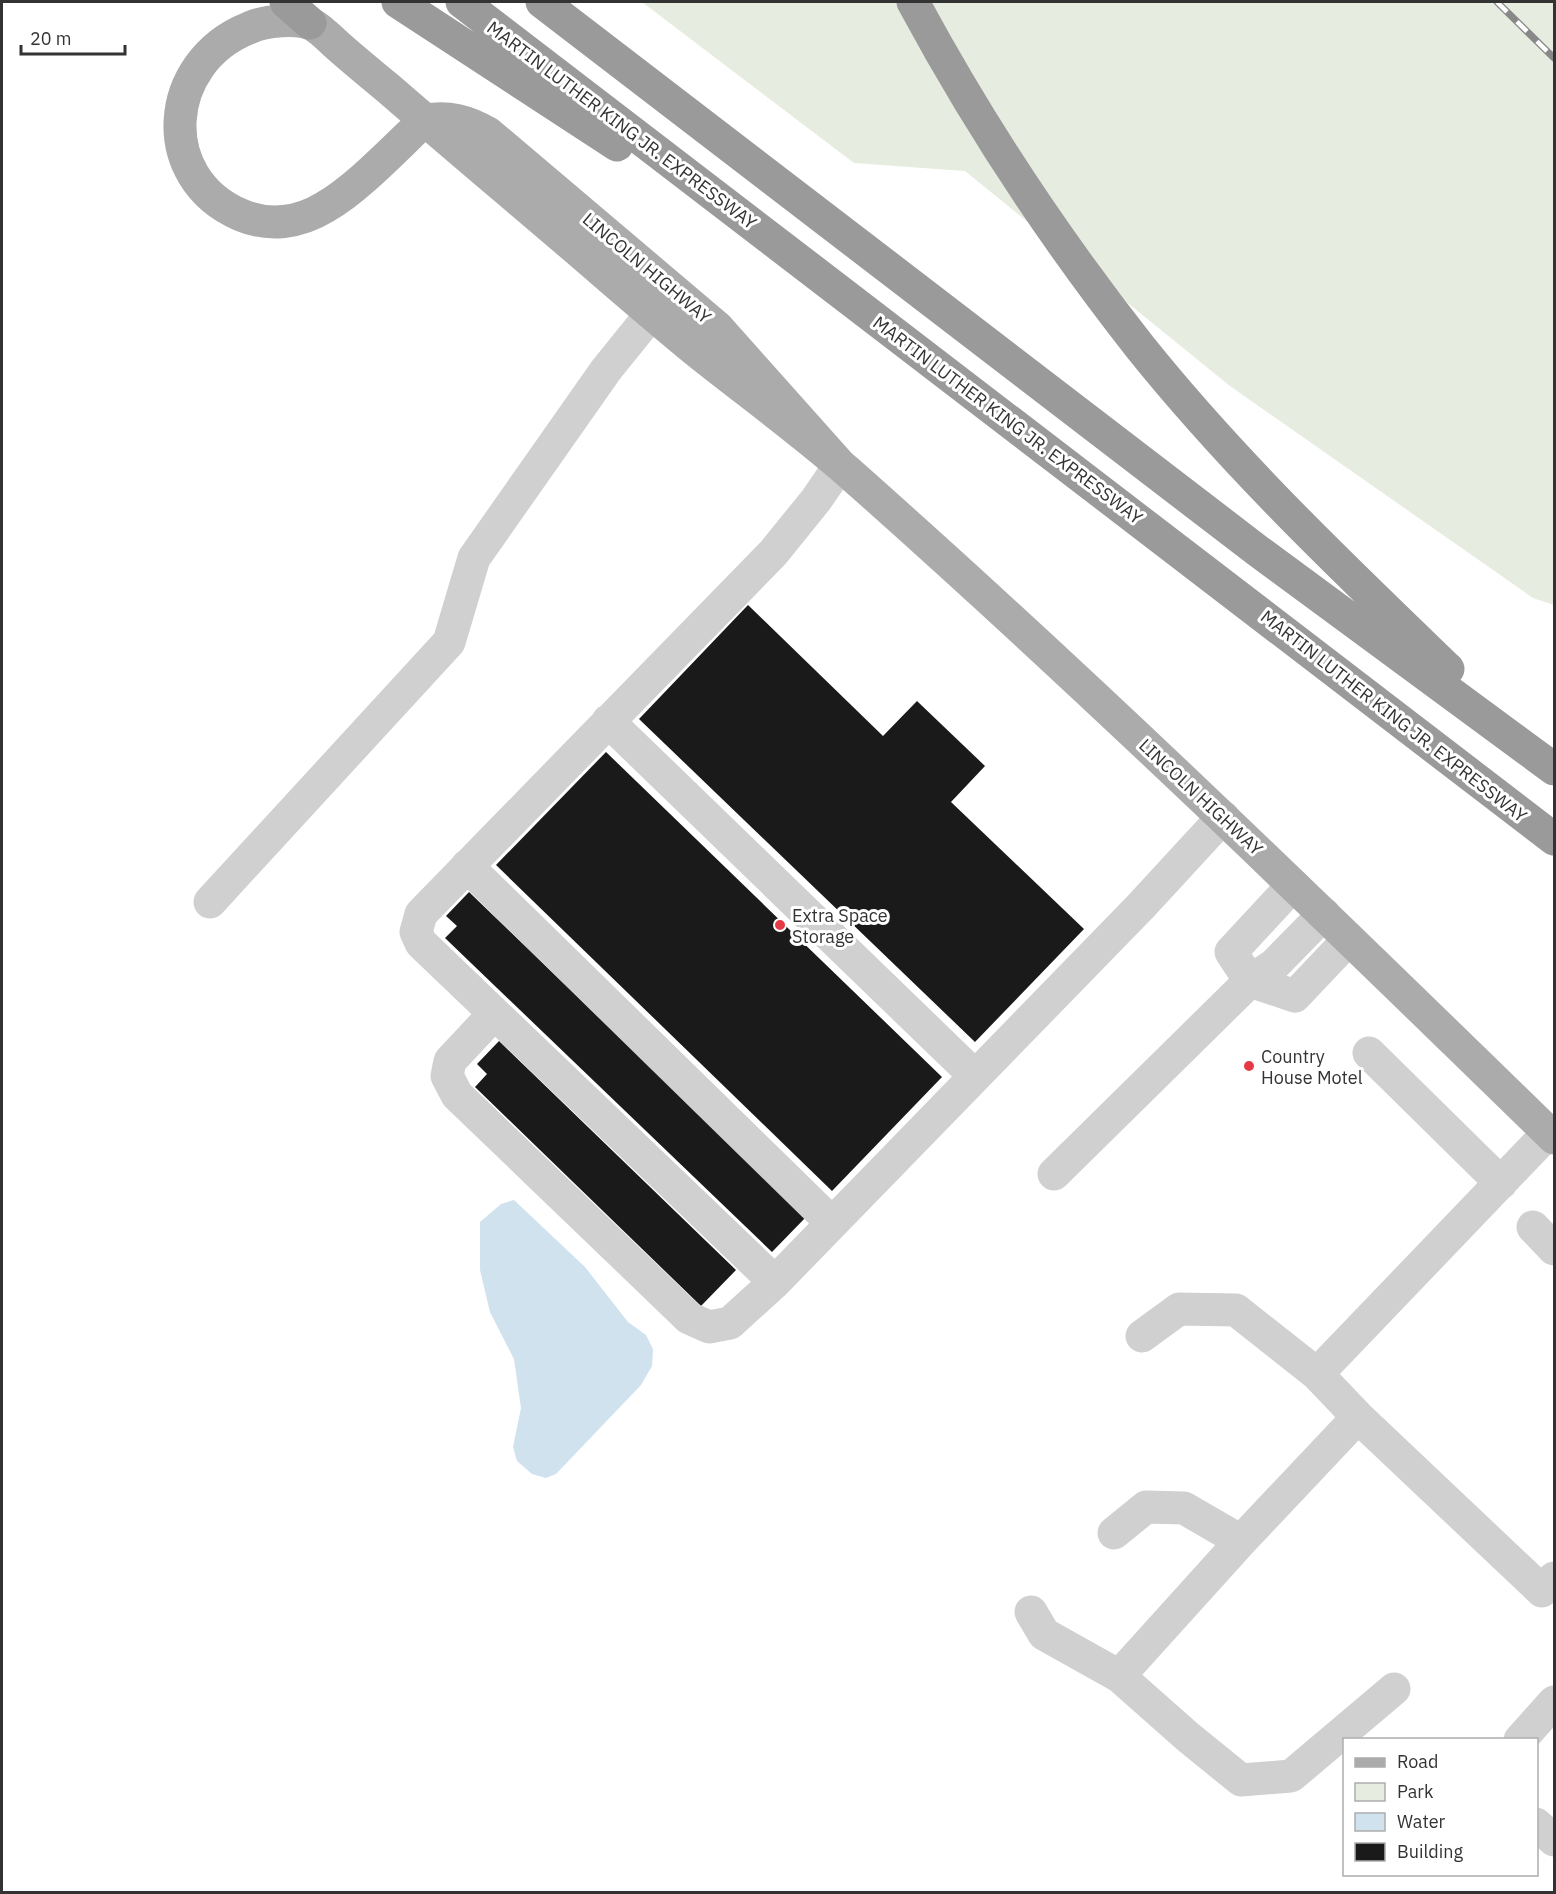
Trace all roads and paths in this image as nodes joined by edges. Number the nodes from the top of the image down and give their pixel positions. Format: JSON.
{"nodes":[{"id":1,"x":286,"y":2,"type":"edge"},
{"id":2,"x":398,"y":2,"type":"edge"},
{"id":3,"x":462,"y":2,"type":"edge"},
{"id":4,"x":542,"y":2,"type":"edge"},
{"id":5,"x":913,"y":2,"type":"edge"},
{"id":6,"x":310,"y":22,"type":"junction"},
{"id":7,"x":425,"y":120,"type":"junction"},
{"id":8,"x":829,"y":283,"type":"junction"},
{"id":9,"x":652,"y":313,"type":"junction"},
{"id":10,"x":840,"y":465,"type":"junction"},
{"id":11,"x":608,"y":721,"type":"junction"},
{"id":12,"x":1550,"y":765,"type":"edge"},
{"id":13,"x":1223,"y":818,"type":"junction"},
{"id":14,"x":1554,"y":839,"type":"edge"},
{"id":15,"x":467,"y":866,"type":"junction"},
{"id":16,"x":1293,"y":885,"type":"junction"},
{"id":17,"x":210,"y":902,"type":"dead end"},
{"id":18,"x":1324,"y":914,"type":"junction"},
{"id":19,"x":1349,"y":939,"type":"junction"},
{"id":20,"x":1250,"y":981,"type":"junction"},
{"id":21,"x":494,"y":1014,"type":"junction"},
{"id":22,"x":1369,"y":1053,"type":"dead end"},
{"id":23,"x":975,"y":1076,"type":"junction"},
{"id":24,"x":1552,"y":1135,"type":"edge"},
{"id":25,"x":1054,"y":1174,"type":"dead end"},
{"id":26,"x":1501,"y":1183,"type":"junction"},
{"id":27,"x":832,"y":1223,"type":"junction"},
{"id":28,"x":775,"y":1282,"type":"junction"},
{"id":29,"x":1142,"y":1336,"type":"dead end"},
{"id":30,"x":1317,"y":1374,"type":"junction"},
{"id":31,"x":1358,"y":1417,"type":"junction"},
{"id":32,"x":1114,"y":1533,"type":"dead end"},
{"id":33,"x":1241,"y":1541,"type":"junction"},
{"id":34,"x":1554,"y":1578,"type":"edge"},
{"id":35,"x":1031,"y":1612,"type":"dead end"},
{"id":36,"x":1119,"y":1676,"type":"junction"},
{"id":37,"x":1394,"y":1689,"type":"dead end"},
{"id":38,"x":1551,"y":1712,"type":"edge"},
{"id":39,"x":1522,"y":1738,"type":"edge"},
{"id":40,"x":1538,"y":1826,"type":"edge"},
{"id":41,"x":1554,"y":1840,"type":"edge"}],
"edges":[{"from":1,"to":6,"type":"highway"},
{"from":2,"to":8,"type":"highway"},
{"from":3,"to":8,"type":"highway","name":"MARTIN LUTHER KING JR. EXPRESSWAY"},
{"from":4,"to":12,"type":"highway"},
{"from":5,"to":12,"type":"highway"},
{"from":6,"to":7,"type":"main road","name":"LINCOLN HIGHWAY"},
{"from":6,"to":7,"type":"main road"},
{"from":7,"to":9,"type":"main road","name":"LINCOLN HIGHWAY"},
{"from":7,"to":10,"type":"main road","name":"LINCOLN HIGHWAY"},
{"from":8,"to":14,"type":"highway","name":"MARTIN LUTHER KING JR. EXPRESSWAY"},
{"from":9,"to":10,"type":"main road","name":"LINCOLN HIGHWAY"},
{"from":9,"to":17,"type":"lane"},
{"from":10,"to":11,"type":"lane"},
{"from":10,"to":13,"type":"main road","name":"LINCOLN HIGHWAY"},
{"from":11,"to":15,"type":"lane"},
{"from":11,"to":23,"type":"lane"},
{"from":13,"to":16,"type":"main road","name":"LINCOLN HIGHWAY"},
{"from":13,"to":23,"type":"lane"},
{"from":15,"to":21,"type":"lane"},
{"from":15,"to":27,"type":"lane"},
{"from":16,"to":18,"type":"main road","name":"LINCOLN HIGHWAY"},
{"from":16,"to":20,"type":"lane"},
{"from":18,"to":19,"type":"main road","name":"LINCOLN HIGHWAY"},
{"from":18,"to":20,"type":"lane"},
{"from":19,"to":20,"type":"lane"},
{"from":19,"to":24,"type":"main road","name":"LINCOLN HIGHWAY"},
{"from":20,"to":25,"type":"lane"},
{"from":21,"to":28,"type":"lane"},
{"from":21,"to":28,"type":"lane"},
{"from":22,"to":26,"type":"lane"},
{"from":23,"to":27,"type":"lane"},
{"from":24,"to":26,"type":"lane"},
{"from":26,"to":30,"type":"lane"},
{"from":27,"to":28,"type":"lane"},
{"from":29,"to":30,"type":"lane"},
{"from":30,"to":31,"type":"lane"},
{"from":31,"to":33,"type":"lane"},
{"from":31,"to":34,"type":"lane"},
{"from":32,"to":33,"type":"lane"},
{"from":33,"to":36,"type":"lane"},
{"from":35,"to":36,"type":"lane"},
{"from":36,"to":37,"type":"lane"},
{"from":38,"to":39,"type":"lane"},
{"from":40,"to":41,"type":"lane"}]}
